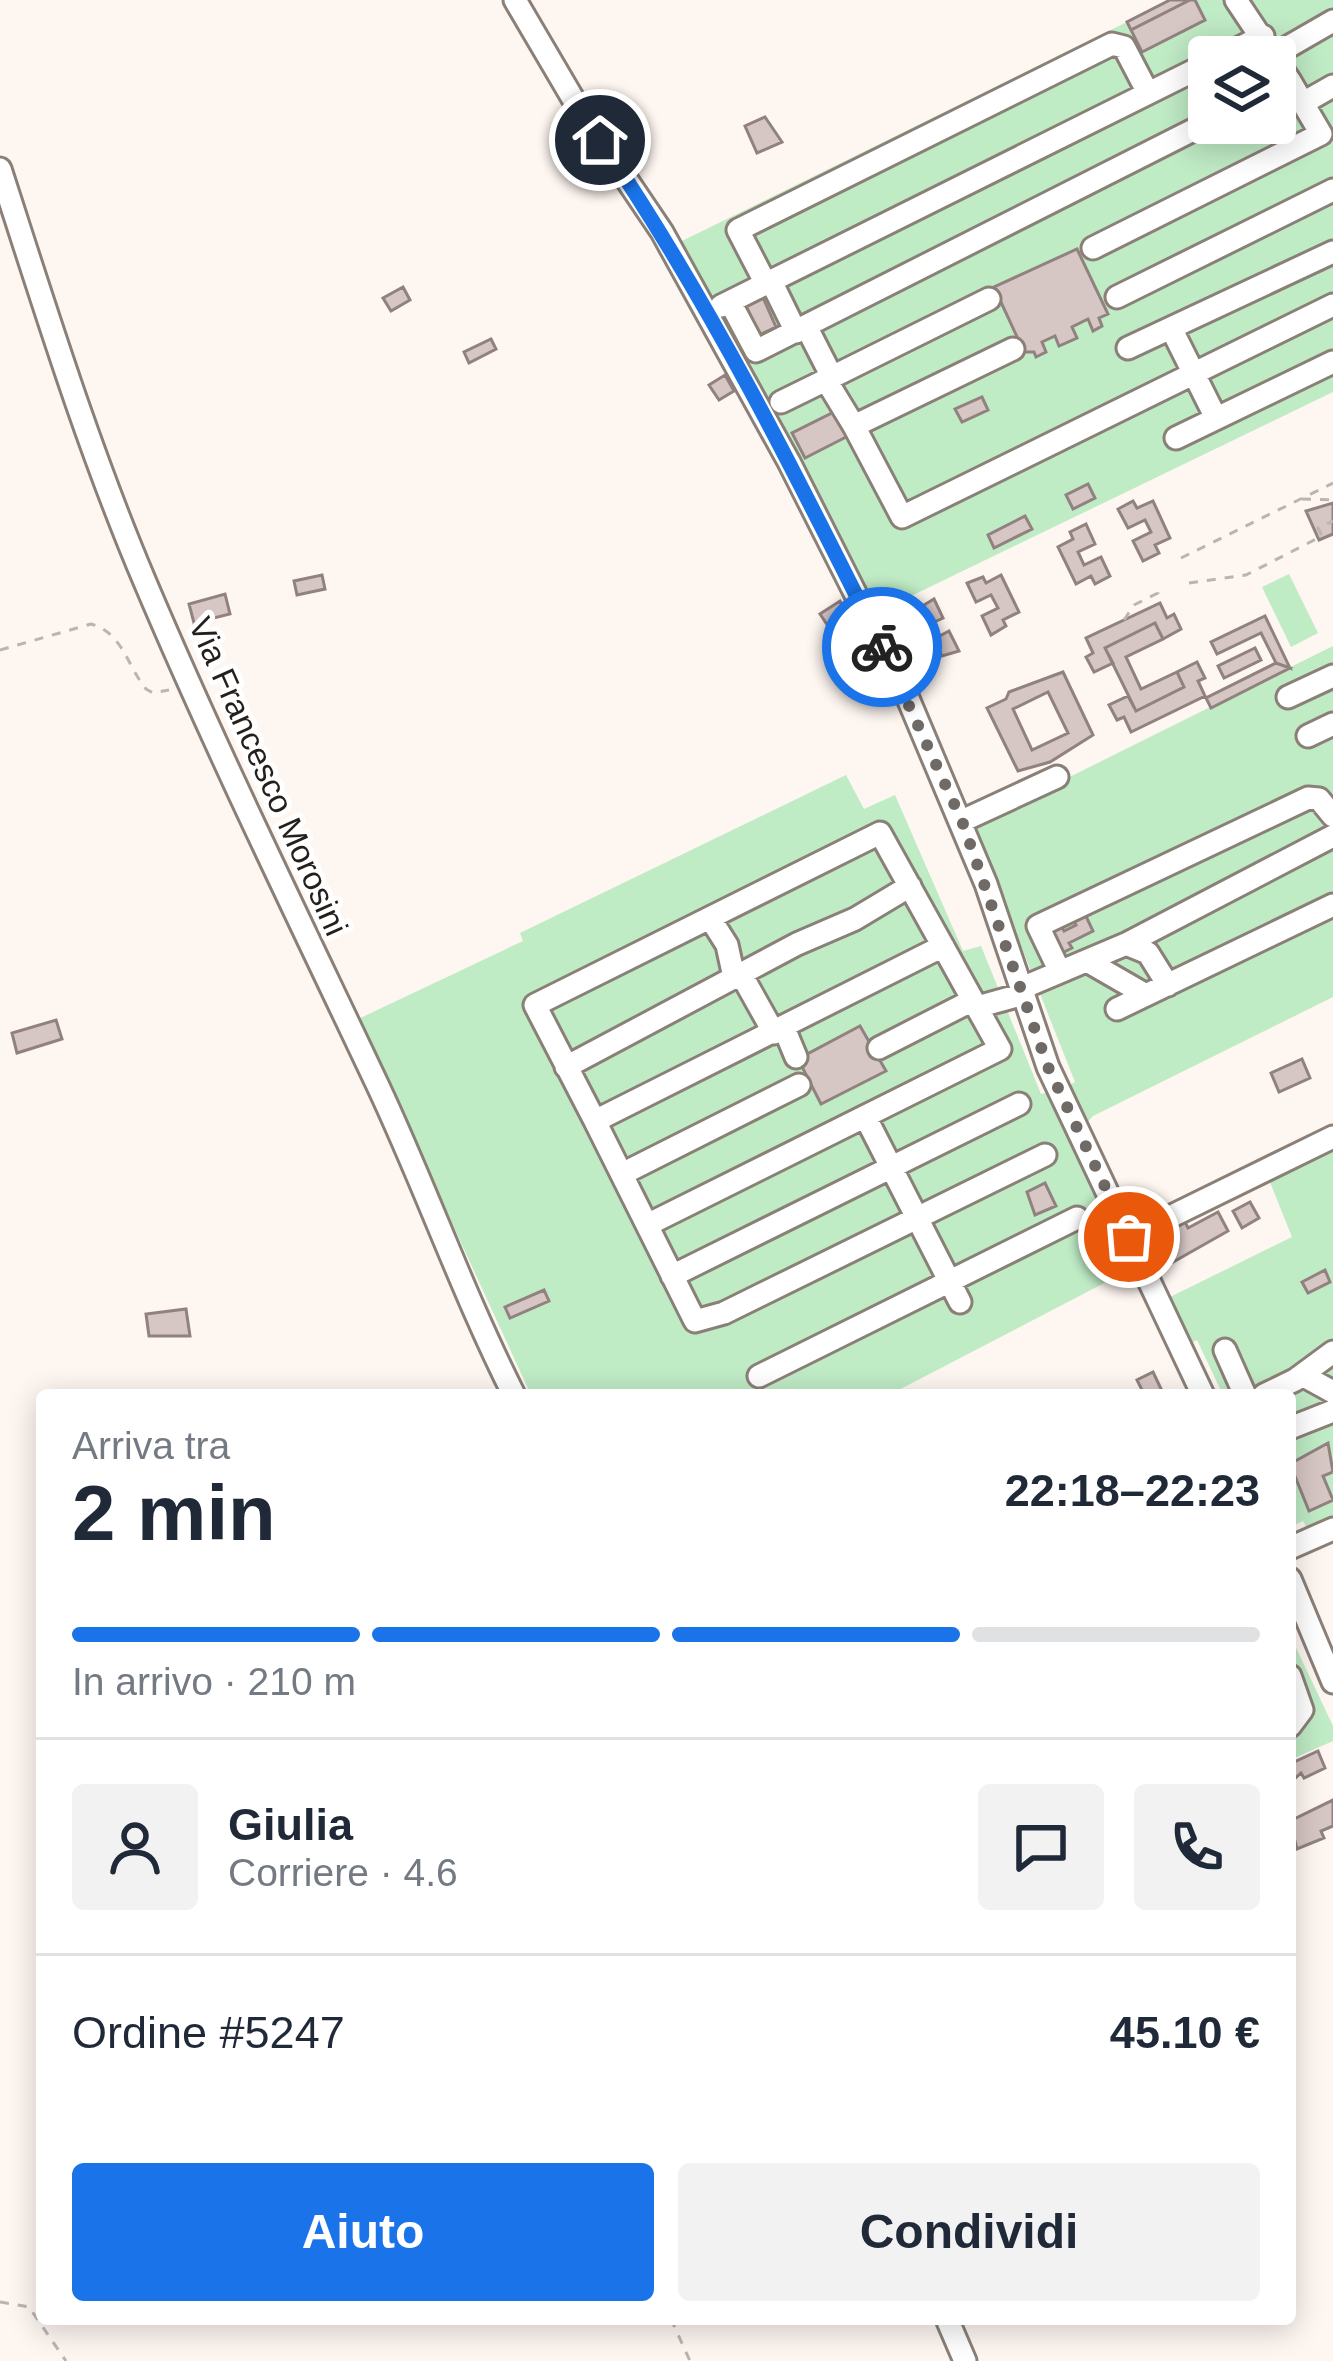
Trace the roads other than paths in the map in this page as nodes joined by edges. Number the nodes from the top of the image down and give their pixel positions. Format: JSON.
{"nodes":[{"id":1,"x":515,"y":0,"type":"edge"},
{"id":2,"x":1244,"y":3,"type":"edge"},
{"id":3,"x":1333,"y":21,"type":"edge"},
{"id":4,"x":1263,"y":36,"type":"edge"},
{"id":5,"x":1292,"y":36,"type":"edge"},
{"id":6,"x":1188,"y":73,"type":"edge"},
{"id":7,"x":1333,"y":86,"type":"edge"},
{"id":8,"x":1148,"y":93,"type":"junction"},
{"id":9,"x":1296,"y":97,"type":"edge"},
{"id":10,"x":1303,"y":103,"type":"junction"},
{"id":11,"x":1188,"y":133,"type":"edge"},
{"id":12,"x":1327,"y":142,"type":"edge"},
{"id":13,"x":0,"y":170,"type":"edge"},
{"id":14,"x":1333,"y":190,"type":"edge"},
{"id":15,"x":1093,"y":248,"type":"dead end"},
{"id":16,"x":1333,"y":252,"type":"edge"},
{"id":17,"x":768,"y":283,"type":"junction"},
{"id":18,"x":1117,"y":297,"type":"dead end"},
{"id":19,"x":989,"y":299,"type":"dead end"},
{"id":20,"x":730,"y":302,"type":"junction"},
{"id":21,"x":1333,"y":305,"type":"edge"},
{"id":22,"x":707,"y":314,"type":"junction"},
{"id":23,"x":1171,"y":328,"type":"junction"},
{"id":24,"x":801,"y":329,"type":"junction"},
{"id":25,"x":1128,"y":348,"type":"dead end"},
{"id":26,"x":1013,"y":349,"type":"dead end"},
{"id":27,"x":1333,"y":362,"type":"edge"},
{"id":28,"x":1194,"y":373,"type":"junction"},
{"id":29,"x":829,"y":379,"type":"junction"},
{"id":30,"x":781,"y":402,"type":"dead end"},
{"id":31,"x":1216,"y":418,"type":"junction"},
{"id":32,"x":854,"y":426,"type":"junction"},
{"id":33,"x":1176,"y":438,"type":"dead end"},
{"id":34,"x":1333,"y":676,"type":"edge"},
{"id":35,"x":1288,"y":698,"type":"dead end"},
{"id":36,"x":1333,"y":724,"type":"edge"},
{"id":37,"x":1308,"y":736,"type":"dead end"},
{"id":38,"x":1057,"y":777,"type":"dead end"},
{"id":39,"x":1333,"y":816,"type":"edge"},
{"id":40,"x":962,"y":821,"type":"junction"},
{"id":41,"x":1333,"y":836,"type":"edge"},
{"id":42,"x":910,"y":886,"type":"junction"},
{"id":43,"x":1333,"y":905,"type":"edge"},
{"id":44,"x":710,"y":918,"type":"junction"},
{"id":45,"x":1126,"y":944,"type":"junction"},
{"id":46,"x":943,"y":946,"type":"junction"},
{"id":47,"x":1087,"y":961,"type":"junction"},
{"id":48,"x":1060,"y":972,"type":"junction"},
{"id":49,"x":738,"y":975,"type":"junction"},
{"id":50,"x":1168,"y":985,"type":"junction"},
{"id":51,"x":1023,"y":991,"type":"junction"},
{"id":52,"x":1146,"y":995,"type":"junction"},
{"id":53,"x":975,"y":1003,"type":"junction"},
{"id":54,"x":1117,"y":1009,"type":"dead end"},
{"id":55,"x":779,"y":1030,"type":"junction"},
{"id":56,"x":879,"y":1048,"type":"dead end"},
{"id":57,"x":796,"y":1057,"type":"dead end"},
{"id":58,"x":566,"y":1066,"type":"junction"},
{"id":59,"x":799,"y":1085,"type":"dead end"},
{"id":60,"x":1019,"y":1104,"type":"dead end"},
{"id":61,"x":866,"y":1118,"type":"junction"},
{"id":62,"x":595,"y":1121,"type":"junction"},
{"id":63,"x":1333,"y":1137,"type":"edge"},
{"id":64,"x":1045,"y":1155,"type":"dead end"},
{"id":65,"x":892,"y":1168,"type":"junction"},
{"id":66,"x":622,"y":1174,"type":"junction"},
{"id":67,"x":917,"y":1218,"type":"junction"},
{"id":68,"x":1077,"y":1218,"type":"dead end"},
{"id":69,"x":647,"y":1225,"type":"junction"},
{"id":70,"x":1129,"y":1237,"type":"junction"},
{"id":71,"x":672,"y":1276,"type":"junction"},
{"id":72,"x":955,"y":1292,"type":"junction"},
{"id":73,"x":1225,"y":1350,"type":"dead end"},
{"id":74,"x":1333,"y":1352,"type":"edge"},
{"id":75,"x":1302,"y":1375,"type":"junction"},
{"id":76,"x":759,"y":1376,"type":"dead end"},
{"id":77,"x":511,"y":1389,"type":"edge"},
{"id":78,"x":1200,"y":1389,"type":"edge"},
{"id":79,"x":1241,"y":1389,"type":"edge"},
{"id":80,"x":1275,"y":1389,"type":"edge"},
{"id":81,"x":1333,"y":1392,"type":"edge"},
{"id":82,"x":1333,"y":1411,"type":"edge"},
{"id":83,"x":1296,"y":1426,"type":"edge"},
{"id":84,"x":1333,"y":1529,"type":"edge"},
{"id":85,"x":1296,"y":1545,"type":"edge"},
{"id":86,"x":1296,"y":1593,"type":"edge"},
{"id":87,"x":1333,"y":1682,"type":"edge"},
{"id":88,"x":950,"y":2325,"type":"edge"},
{"id":89,"x":965,"y":2361,"type":"edge"}],
"edges":[{"from":1,"to":22,"type":"street"},
{"from":2,"to":4,"type":"street"},
{"from":3,"to":5,"type":"street"},
{"from":6,"to":8,"type":"street"},
{"from":7,"to":10,"type":"street"},
{"from":8,"to":17,"type":"street"},
{"from":8,"to":17,"type":"street"},
{"from":9,"to":10,"type":"street"},
{"from":10,"to":12,"type":"street"},
{"from":11,"to":24,"type":"street"},
{"from":12,"to":15,"type":"street"},
{"from":13,"to":77,"type":"street","name":"Via Francesco Morosini"},
{"from":14,"to":18,"type":"street"},
{"from":16,"to":23,"type":"street"},
{"from":17,"to":20,"type":"street"},
{"from":17,"to":24,"type":"street"},
{"from":19,"to":29,"type":"street"},
{"from":20,"to":22,"type":"street"},
{"from":20,"to":24,"type":"street"},
{"from":21,"to":28,"type":"street"},
{"from":22,"to":40,"type":"street"},
{"from":23,"to":25,"type":"street"},
{"from":23,"to":28,"type":"street"},
{"from":24,"to":29,"type":"street"},
{"from":26,"to":32,"type":"street"},
{"from":27,"to":31,"type":"street"},
{"from":28,"to":31,"type":"street"},
{"from":28,"to":32,"type":"street"},
{"from":29,"to":30,"type":"street"},
{"from":29,"to":32,"type":"street"},
{"from":31,"to":33,"type":"street"},
{"from":34,"to":35,"type":"street"},
{"from":36,"to":37,"type":"street"},
{"from":38,"to":40,"type":"street"},
{"from":39,"to":48,"type":"street"},
{"from":40,"to":51,"type":"street"},
{"from":41,"to":45,"type":"street"},
{"from":42,"to":44,"type":"street"},
{"from":42,"to":46,"type":"street"},
{"from":42,"to":49,"type":"street"},
{"from":43,"to":50,"type":"street"},
{"from":44,"to":49,"type":"street"},
{"from":44,"to":58,"type":"street"},
{"from":45,"to":47,"type":"street"},
{"from":45,"to":50,"type":"street"},
{"from":46,"to":53,"type":"street"},
{"from":46,"to":55,"type":"street"},
{"from":47,"to":48,"type":"street"},
{"from":47,"to":52,"type":"street"},
{"from":48,"to":51,"type":"street"},
{"from":49,"to":55,"type":"street"},
{"from":49,"to":58,"type":"street"},
{"from":50,"to":52,"type":"street"},
{"from":51,"to":53,"type":"street"},
{"from":51,"to":70,"type":"street"},
{"from":52,"to":54,"type":"street"},
{"from":53,"to":56,"type":"street"},
{"from":53,"to":61,"type":"street"},
{"from":55,"to":57,"type":"street"},
{"from":55,"to":62,"type":"street"},
{"from":58,"to":62,"type":"street"},
{"from":59,"to":66,"type":"street"},
{"from":60,"to":65,"type":"street"},
{"from":61,"to":65,"type":"street"},
{"from":61,"to":69,"type":"street"},
{"from":62,"to":66,"type":"street"},
{"from":63,"to":70,"type":"street"},
{"from":64,"to":67,"type":"street"},
{"from":65,"to":67,"type":"street"},
{"from":65,"to":71,"type":"street"},
{"from":66,"to":69,"type":"street"},
{"from":67,"to":71,"type":"street"},
{"from":67,"to":72,"type":"street"},
{"from":68,"to":72,"type":"street"},
{"from":69,"to":71,"type":"street"},
{"from":70,"to":78,"type":"street"},
{"from":72,"to":76,"type":"street"},
{"from":73,"to":79,"type":"street"},
{"from":74,"to":75,"type":"street"},
{"from":75,"to":80,"type":"street"},
{"from":75,"to":81,"type":"street"},
{"from":82,"to":83,"type":"street"},
{"from":84,"to":85,"type":"street"},
{"from":86,"to":87,"type":"street"},
{"from":88,"to":89,"type":"street"}]}
